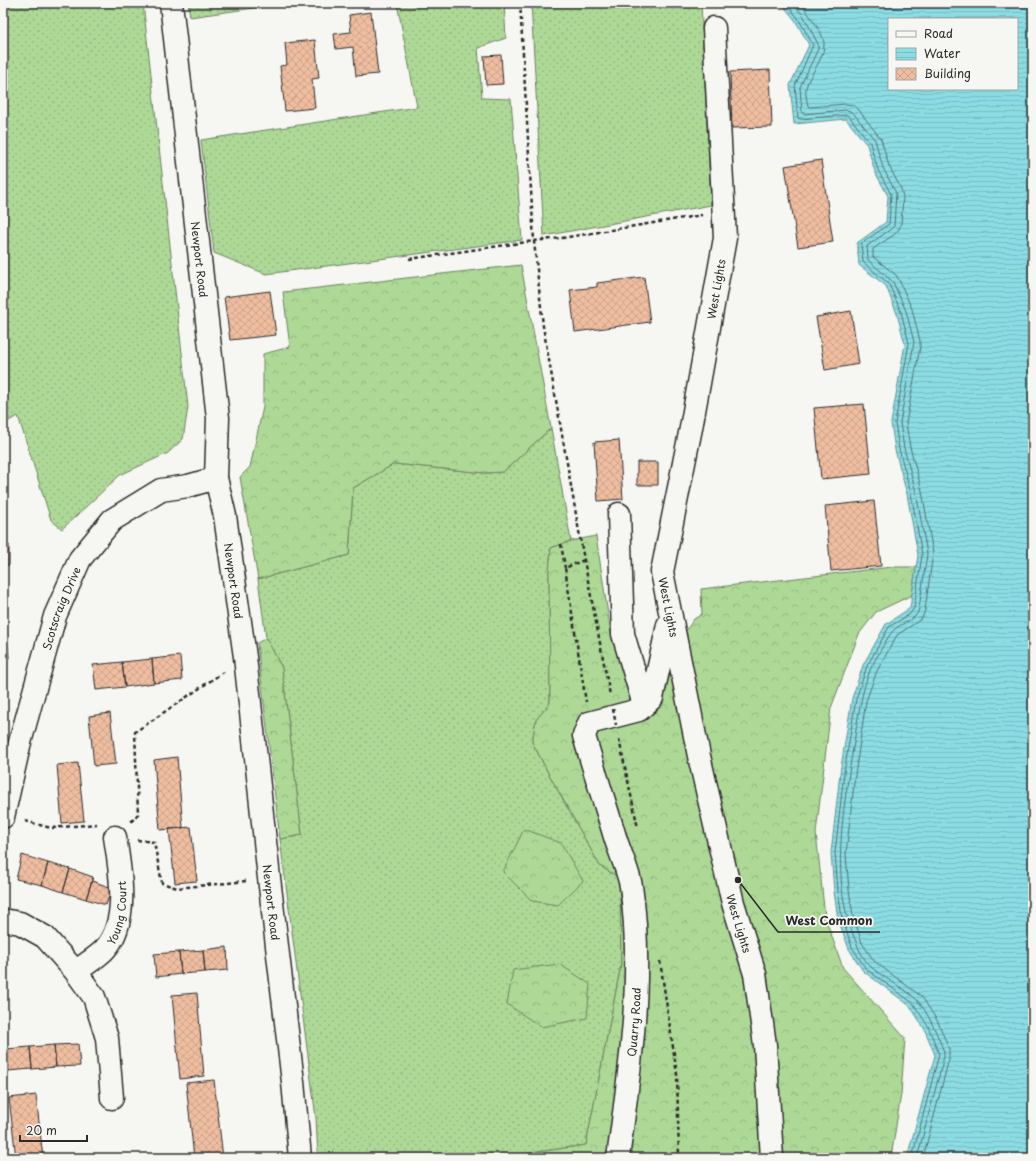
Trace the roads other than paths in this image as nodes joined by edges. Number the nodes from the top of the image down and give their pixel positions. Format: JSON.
{"nodes":[{"id":1,"x":171,"y":3,"type":"edge"},
{"id":2,"x":714,"y":28,"type":"dead end"},
{"id":3,"x":216,"y":478,"type":"junction"},
{"id":4,"x":619,"y":514,"type":"dead end"},
{"id":5,"x":670,"y":616,"type":"junction"},
{"id":6,"x":644,"y":705,"type":"junction"},
{"id":7,"x":11,"y":744,"type":"edge"},
{"id":8,"x":3,"y":816,"type":"edge"},
{"id":9,"x":114,"y":828,"type":"road end"},
{"id":10,"x":3,"y":920,"type":"edge"},
{"id":11,"x":76,"y":972,"type":"junction"},
{"id":12,"x":112,"y":1098,"type":"dead end"},
{"id":13,"x":300,"y":1158,"type":"edge"},
{"id":14,"x":618,"y":1158,"type":"edge"},
{"id":15,"x":772,"y":1158,"type":"edge"}],
"edges":[{"from":1,"to":3,"type":"street","name":"Newport Road"},
{"from":2,"to":5,"type":"street","name":"West Lights"},
{"from":3,"to":7,"type":"street","name":"Scotscraig Drive"},
{"from":3,"to":13,"type":"street","name":"Newport Road"},
{"from":4,"to":6,"type":"street"},
{"from":5,"to":6,"type":"street"},
{"from":5,"to":15,"type":"street","name":"West Lights"},
{"from":6,"to":14,"type":"street","name":"Quarry Road"},
{"from":7,"to":8,"type":"street","name":"Scotscraig Drive"},
{"from":9,"to":11,"type":"street","name":"Young Court"},
{"from":10,"to":11,"type":"street"},
{"from":11,"to":12,"type":"street"}]}
